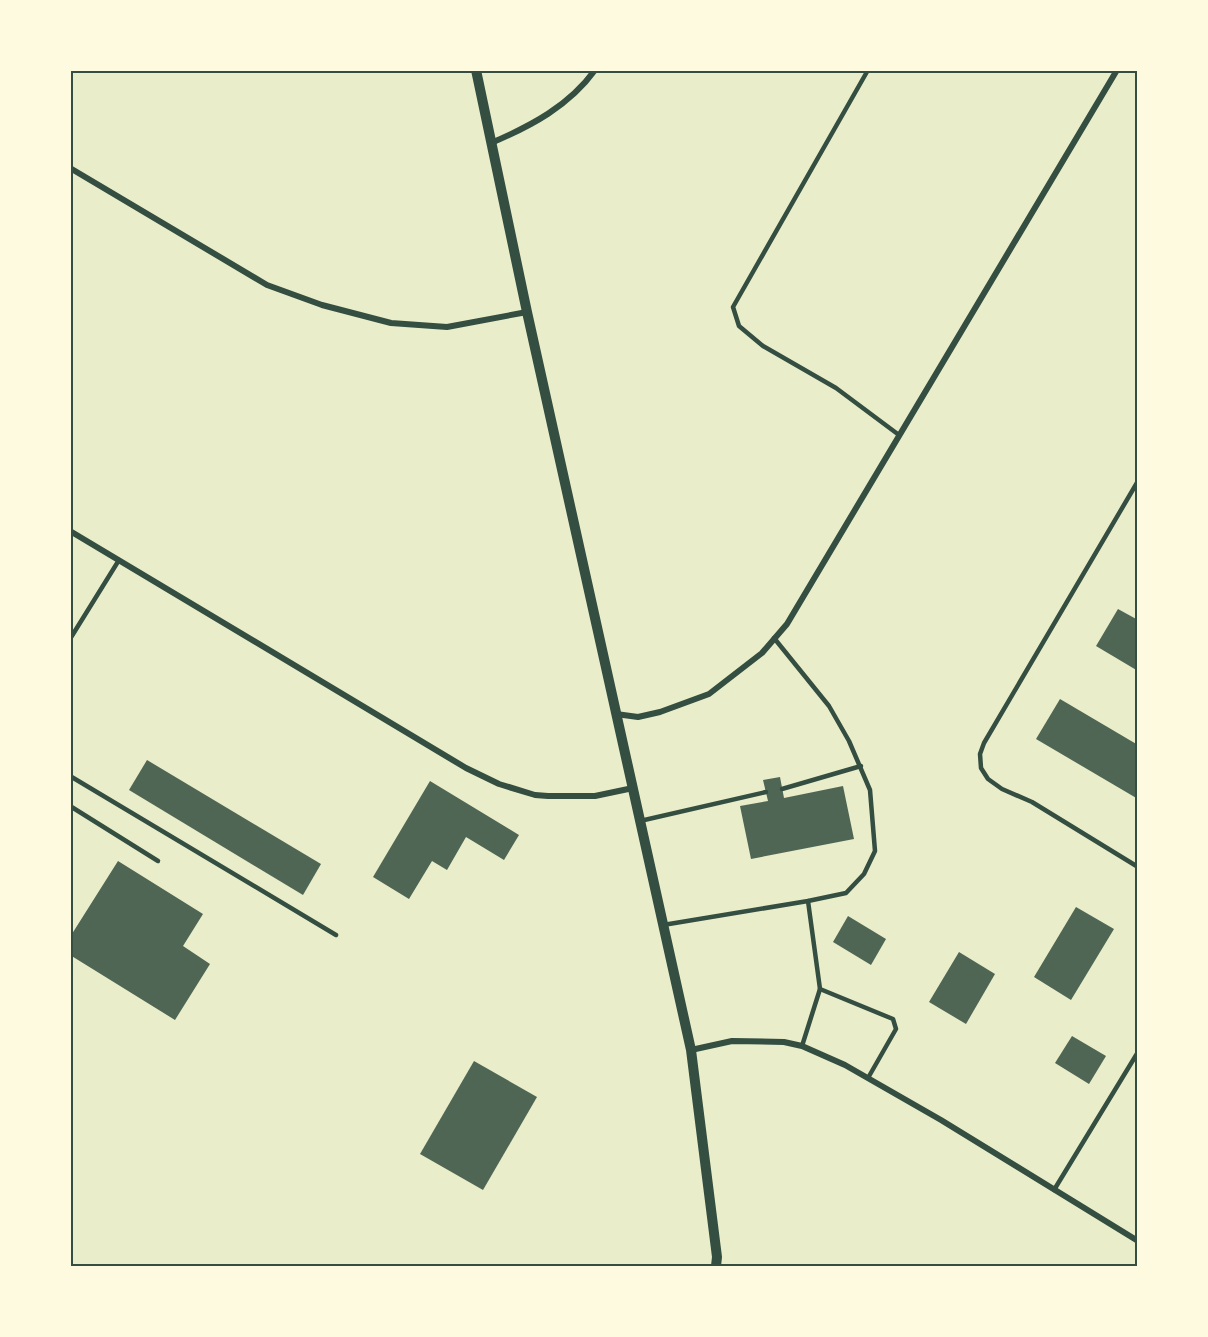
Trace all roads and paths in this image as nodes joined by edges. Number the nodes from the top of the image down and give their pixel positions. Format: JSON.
{"nodes":[{"id":1,"x":476,"y":70,"type":"edge"},
{"id":2,"x":595,"y":70,"type":"edge"},
{"id":3,"x":868,"y":70,"type":"edge"},
{"id":4,"x":1117,"y":70,"type":"edge"},
{"id":5,"x":491,"y":143,"type":"junction"},
{"id":6,"x":70,"y":168,"type":"edge"},
{"id":7,"x":527,"y":312,"type":"junction"},
{"id":8,"x":899,"y":435,"type":"junction"},
{"id":9,"x":1137,"y":481,"type":"edge"},
{"id":10,"x":70,"y":531,"type":"edge"},
{"id":11,"x":119,"y":560,"type":"junction"},
{"id":12,"x":774,"y":638,"type":"junction"},
{"id":13,"x":70,"y":639,"type":"edge"},
{"id":14,"x":616,"y":714,"type":"junction"},
{"id":15,"x":861,"y":766,"type":"junction"},
{"id":16,"x":70,"y":776,"type":"edge"},
{"id":17,"x":633,"y":788,"type":"junction"},
{"id":18,"x":782,"y":789,"type":"dead end"},
{"id":19,"x":766,"y":792,"type":"dead end"},
{"id":20,"x":70,"y":806,"type":"edge"},
{"id":21,"x":640,"y":821,"type":"junction"},
{"id":22,"x":158,"y":861,"type":"dead end"},
{"id":23,"x":1137,"y":867,"type":"edge"},
{"id":24,"x":808,"y":901,"type":"junction"},
{"id":25,"x":663,"y":925,"type":"junction"},
{"id":26,"x":336,"y":935,"type":"dead end"},
{"id":27,"x":820,"y":989,"type":"junction"},
{"id":28,"x":802,"y":1046,"type":"junction"},
{"id":29,"x":691,"y":1050,"type":"junction"},
{"id":30,"x":1137,"y":1052,"type":"edge"},
{"id":31,"x":868,"y":1078,"type":"junction"},
{"id":32,"x":1054,"y":1190,"type":"junction"},
{"id":33,"x":1137,"y":1241,"type":"edge"},
{"id":34,"x":716,"y":1266,"type":"edge"}],
"edges":[{"from":1,"to":5,"type":"street"},
{"from":2,"to":5,"type":"street"},
{"from":3,"to":8,"type":"lane"},
{"from":4,"to":8,"type":"street"},
{"from":5,"to":7,"type":"street"},
{"from":6,"to":7,"type":"street"},
{"from":7,"to":14,"type":"street"},
{"from":8,"to":12,"type":"street"},
{"from":9,"to":23,"type":"lane"},
{"from":10,"to":11,"type":"street"},
{"from":11,"to":13,"type":"lane"},
{"from":11,"to":17,"type":"street"},
{"from":12,"to":14,"type":"street"},
{"from":12,"to":15,"type":"lane"},
{"from":14,"to":17,"type":"street"},
{"from":15,"to":18,"type":"lane"},
{"from":15,"to":24,"type":"lane"},
{"from":16,"to":26,"type":"lane"},
{"from":17,"to":21,"type":"street"},
{"from":19,"to":21,"type":"lane"},
{"from":20,"to":22,"type":"lane"},
{"from":21,"to":25,"type":"street"},
{"from":24,"to":25,"type":"lane"},
{"from":24,"to":27,"type":"lane"},
{"from":25,"to":29,"type":"street"},
{"from":27,"to":28,"type":"lane"},
{"from":27,"to":31,"type":"lane"},
{"from":28,"to":29,"type":"street"},
{"from":28,"to":31,"type":"street"},
{"from":29,"to":34,"type":"street"},
{"from":30,"to":32,"type":"lane"},
{"from":31,"to":32,"type":"street"},
{"from":32,"to":33,"type":"street"}]}
